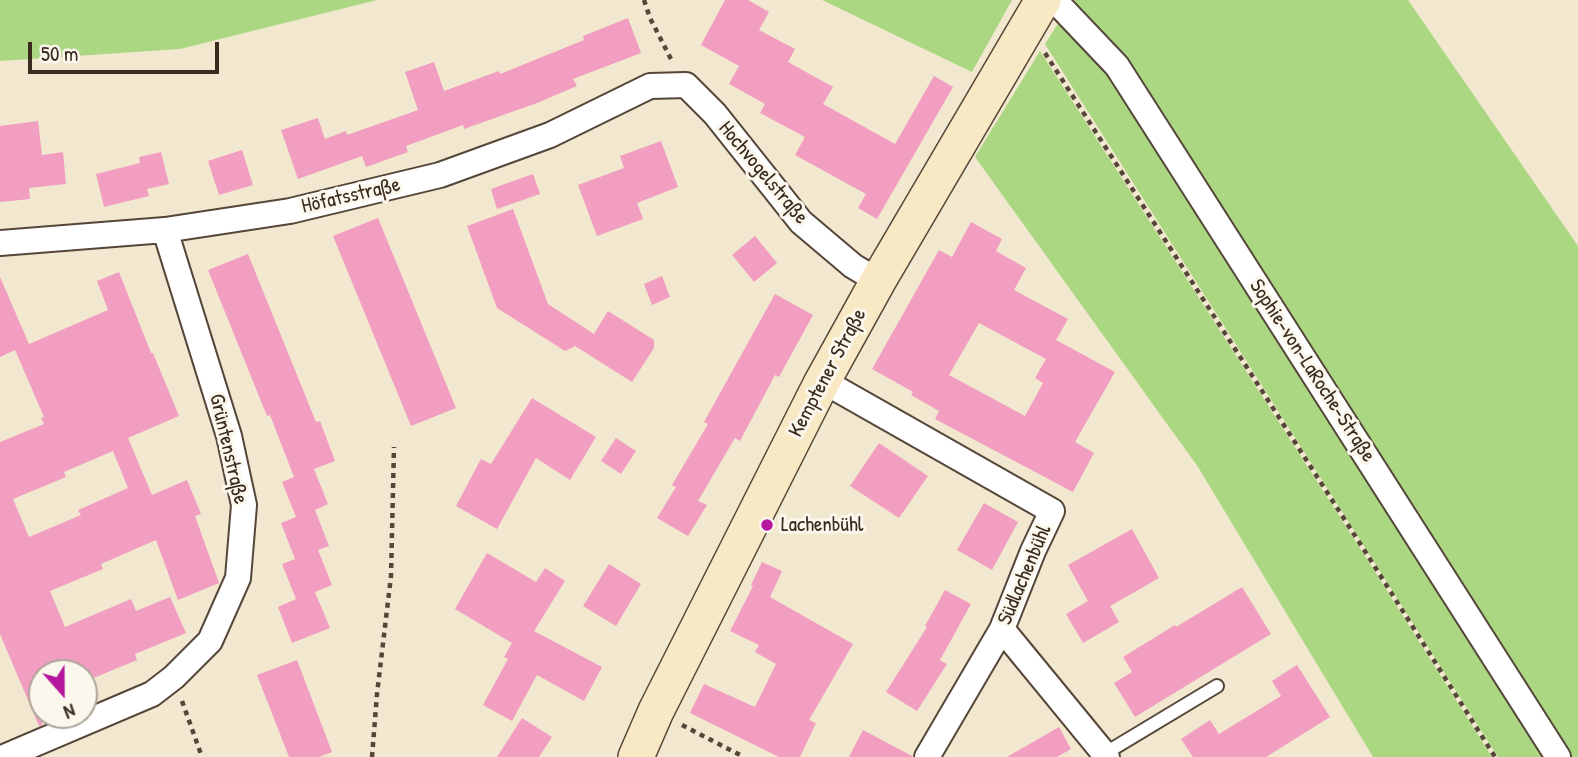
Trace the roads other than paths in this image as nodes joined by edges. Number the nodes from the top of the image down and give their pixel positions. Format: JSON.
{"nodes":[{"id":1,"x":1043,"y":0,"type":"edge"},
{"id":2,"x":1049,"y":0,"type":"edge"},
{"id":3,"x":685,"y":85,"type":"joint"},
{"id":4,"x":164,"y":230,"type":"junction"},
{"id":5,"x":0,"y":243,"type":"edge"},
{"id":6,"x":878,"y":281,"type":"junction"},
{"id":7,"x":821,"y":384,"type":"junction"},
{"id":8,"x":1002,"y":629,"type":"junction"},
{"id":9,"x":1217,"y":686,"type":"dead end"},
{"id":10,"x":1106,"y":755,"type":"edge"},
{"id":11,"x":4,"y":757,"type":"edge"},
{"id":12,"x":636,"y":757,"type":"edge"},
{"id":13,"x":927,"y":757,"type":"edge"},
{"id":14,"x":1558,"y":757,"type":"edge"}],
"edges":[{"from":1,"to":6,"type":"main road","name":"Kemptener Straße"},
{"from":2,"to":14,"type":"street","name":"Sophie-von-LaRoche-Straße"},
{"from":3,"to":4,"type":"street","name":"Höfatsstraße"},
{"from":3,"to":6,"type":"street","name":"Hochvogelstraße"},
{"from":4,"to":5,"type":"street","name":"Höfatsstraße"},
{"from":4,"to":11,"type":"street","name":"Grüntenstraße"},
{"from":6,"to":7,"type":"main road","name":"Kemptener Straße"},
{"from":7,"to":8,"type":"street","name":"Südlachenbühl"},
{"from":7,"to":12,"type":"main road","name":"Kemptener Straße"},
{"from":8,"to":10,"type":"street"},
{"from":8,"to":13,"type":"street","name":"Südlachenbühl"},
{"from":9,"to":10,"type":"lane"}]}
